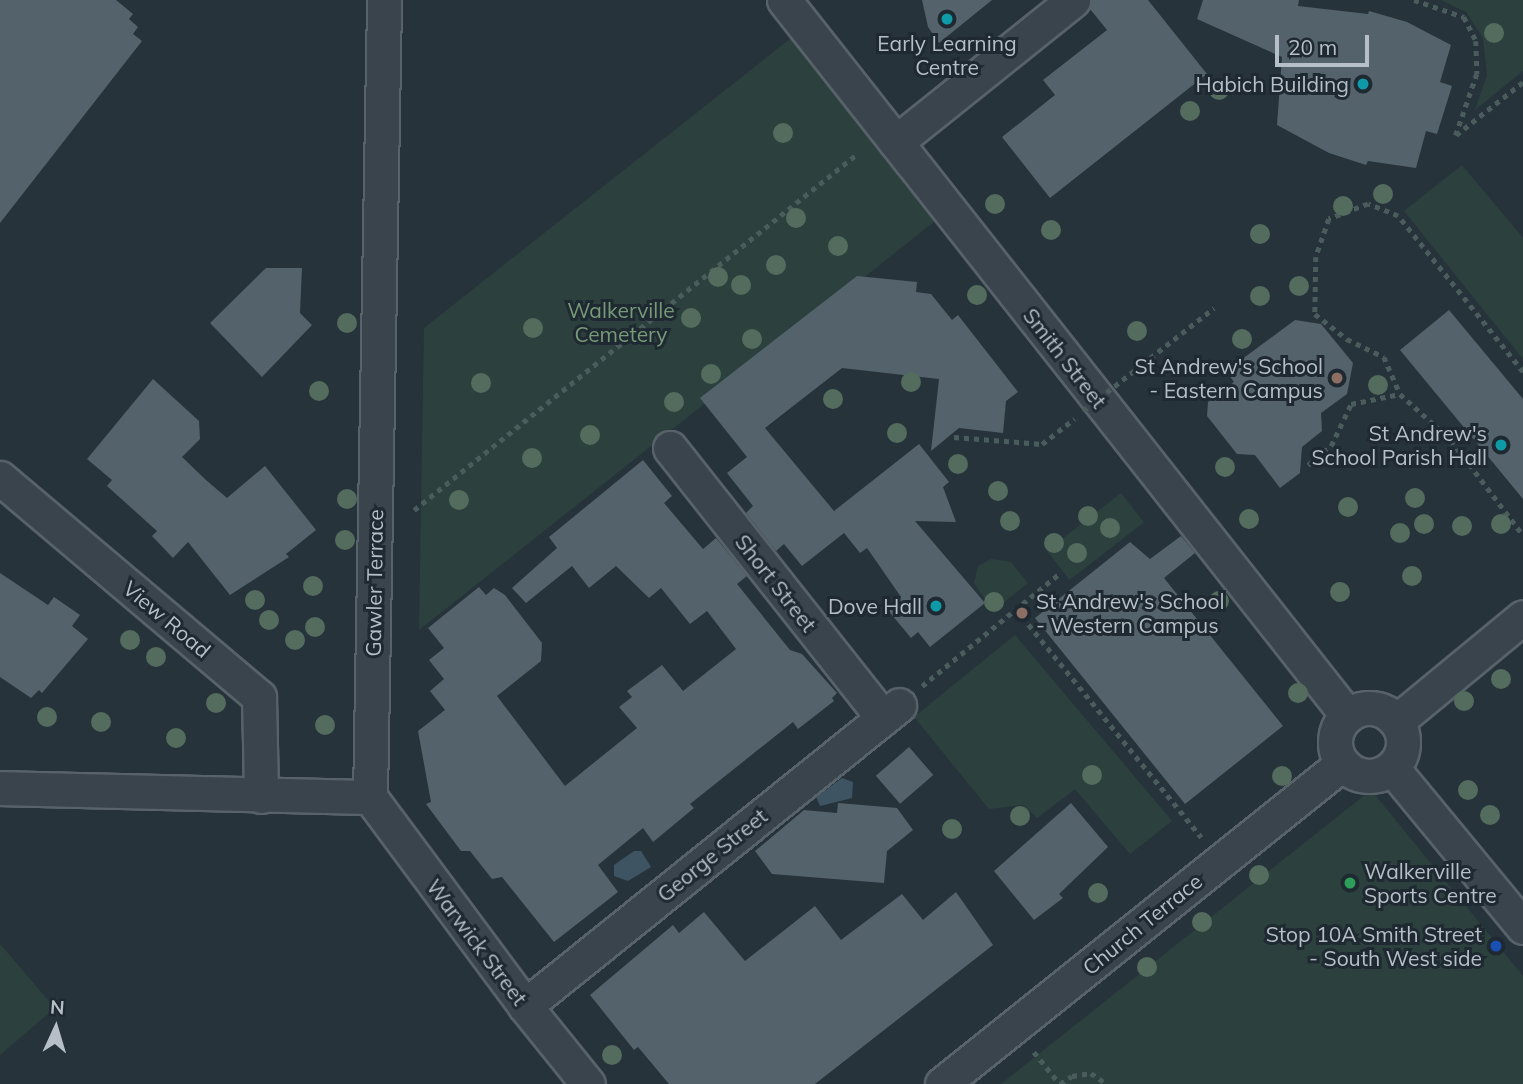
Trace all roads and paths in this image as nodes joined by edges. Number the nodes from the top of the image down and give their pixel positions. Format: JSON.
{"nodes":[{"id":1,"x":384,"y":0,"type":"edge"},
{"id":2,"x":784,"y":0,"type":"edge"},
{"id":3,"x":1073,"y":0,"type":"edge"},
{"id":4,"x":1414,"y":0,"type":"edge"},
{"id":5,"x":1523,"y":82,"type":"edge"},
{"id":6,"x":896,"y":142,"type":"junction"},
{"id":7,"x":857,"y":154,"type":"dead end"},
{"id":8,"x":1214,"y":308,"type":"dead end"},
{"id":9,"x":1523,"y":372,"type":"edge"},
{"id":10,"x":1400,"y":394,"type":"junction"},
{"id":11,"x":954,"y":437,"type":"dead end"},
{"id":12,"x":670,"y":448,"type":"dead end"},
{"id":13,"x":1308,"y":464,"type":"dead end"},
{"id":14,"x":0,"y":478,"type":"edge"},
{"id":15,"x":414,"y":510,"type":"dead end"},
{"id":16,"x":1523,"y":535,"type":"edge"},
{"id":17,"x":1060,"y":573,"type":"dead end"},
{"id":18,"x":1016,"y":609,"type":"junction"},
{"id":19,"x":1523,"y":617,"type":"edge"},
{"id":20,"x":891,"y":711,"type":"junction"},
{"id":21,"x":1347,"y":715,"type":"junction"},
{"id":22,"x":1397,"y":721,"type":"junction"},
{"id":23,"x":1342,"y":764,"type":"junction"},
{"id":24,"x":1392,"y":768,"type":"junction"},
{"id":25,"x":0,"y":788,"type":"edge"},
{"id":26,"x":261,"y":796,"type":"junction"},
{"id":27,"x":370,"y":797,"type":"junction"},
{"id":28,"x":1220,"y":861,"type":"junction"},
{"id":29,"x":1523,"y":927,"type":"edge"},
{"id":30,"x":525,"y":1006,"type":"junction"},
{"id":31,"x":1013,"y":1027,"type":"junction"},
{"id":32,"x":588,"y":1084,"type":"edge"},
{"id":33,"x":942,"y":1084,"type":"edge"},
{"id":34,"x":1060,"y":1084,"type":"edge"},
{"id":35,"x":1107,"y":1084,"type":"edge"}],
"edges":[{"from":1,"to":27,"type":"street","name":"Gawler Terrace"},
{"from":2,"to":6,"type":"street","name":"Smith Street"},
{"from":3,"to":6,"type":"street"},
{"from":4,"to":5,"type":"path"},
{"from":6,"to":21,"type":"street","name":"Smith Street"},
{"from":7,"to":15,"type":"path"},
{"from":8,"to":11,"type":"path","bridge":true},
{"from":9,"to":10,"type":"path"},
{"from":10,"to":13,"type":"path"},
{"from":10,"to":16,"type":"path"},
{"from":12,"to":20,"type":"street","name":"Short Street"},
{"from":14,"to":26,"type":"street","name":"View Road"},
{"from":17,"to":18,"type":"path"},
{"from":18,"to":20,"type":"path"},
{"from":18,"to":28,"type":"path"},
{"from":19,"to":22,"type":"street"},
{"from":20,"to":30,"type":"street","name":"George Street"},
{"from":21,"to":22,"type":"street"},
{"from":21,"to":23,"type":"street"},
{"from":22,"to":24,"type":"street"},
{"from":23,"to":24,"type":"street"},
{"from":23,"to":28,"type":"street","name":"Church Terrace"},
{"from":24,"to":29,"type":"street"},
{"from":25,"to":26,"type":"street"},
{"from":26,"to":27,"type":"street"},
{"from":27,"to":30,"type":"street","name":"Warwick Street"},
{"from":28,"to":31,"type":"street","name":"Church Terrace"},
{"from":30,"to":32,"type":"street","name":"Warwick Street"},
{"from":31,"to":33,"type":"street","name":"Church Terrace"},
{"from":31,"to":34,"type":"path"},
{"from":34,"to":35,"type":"path"}]}
